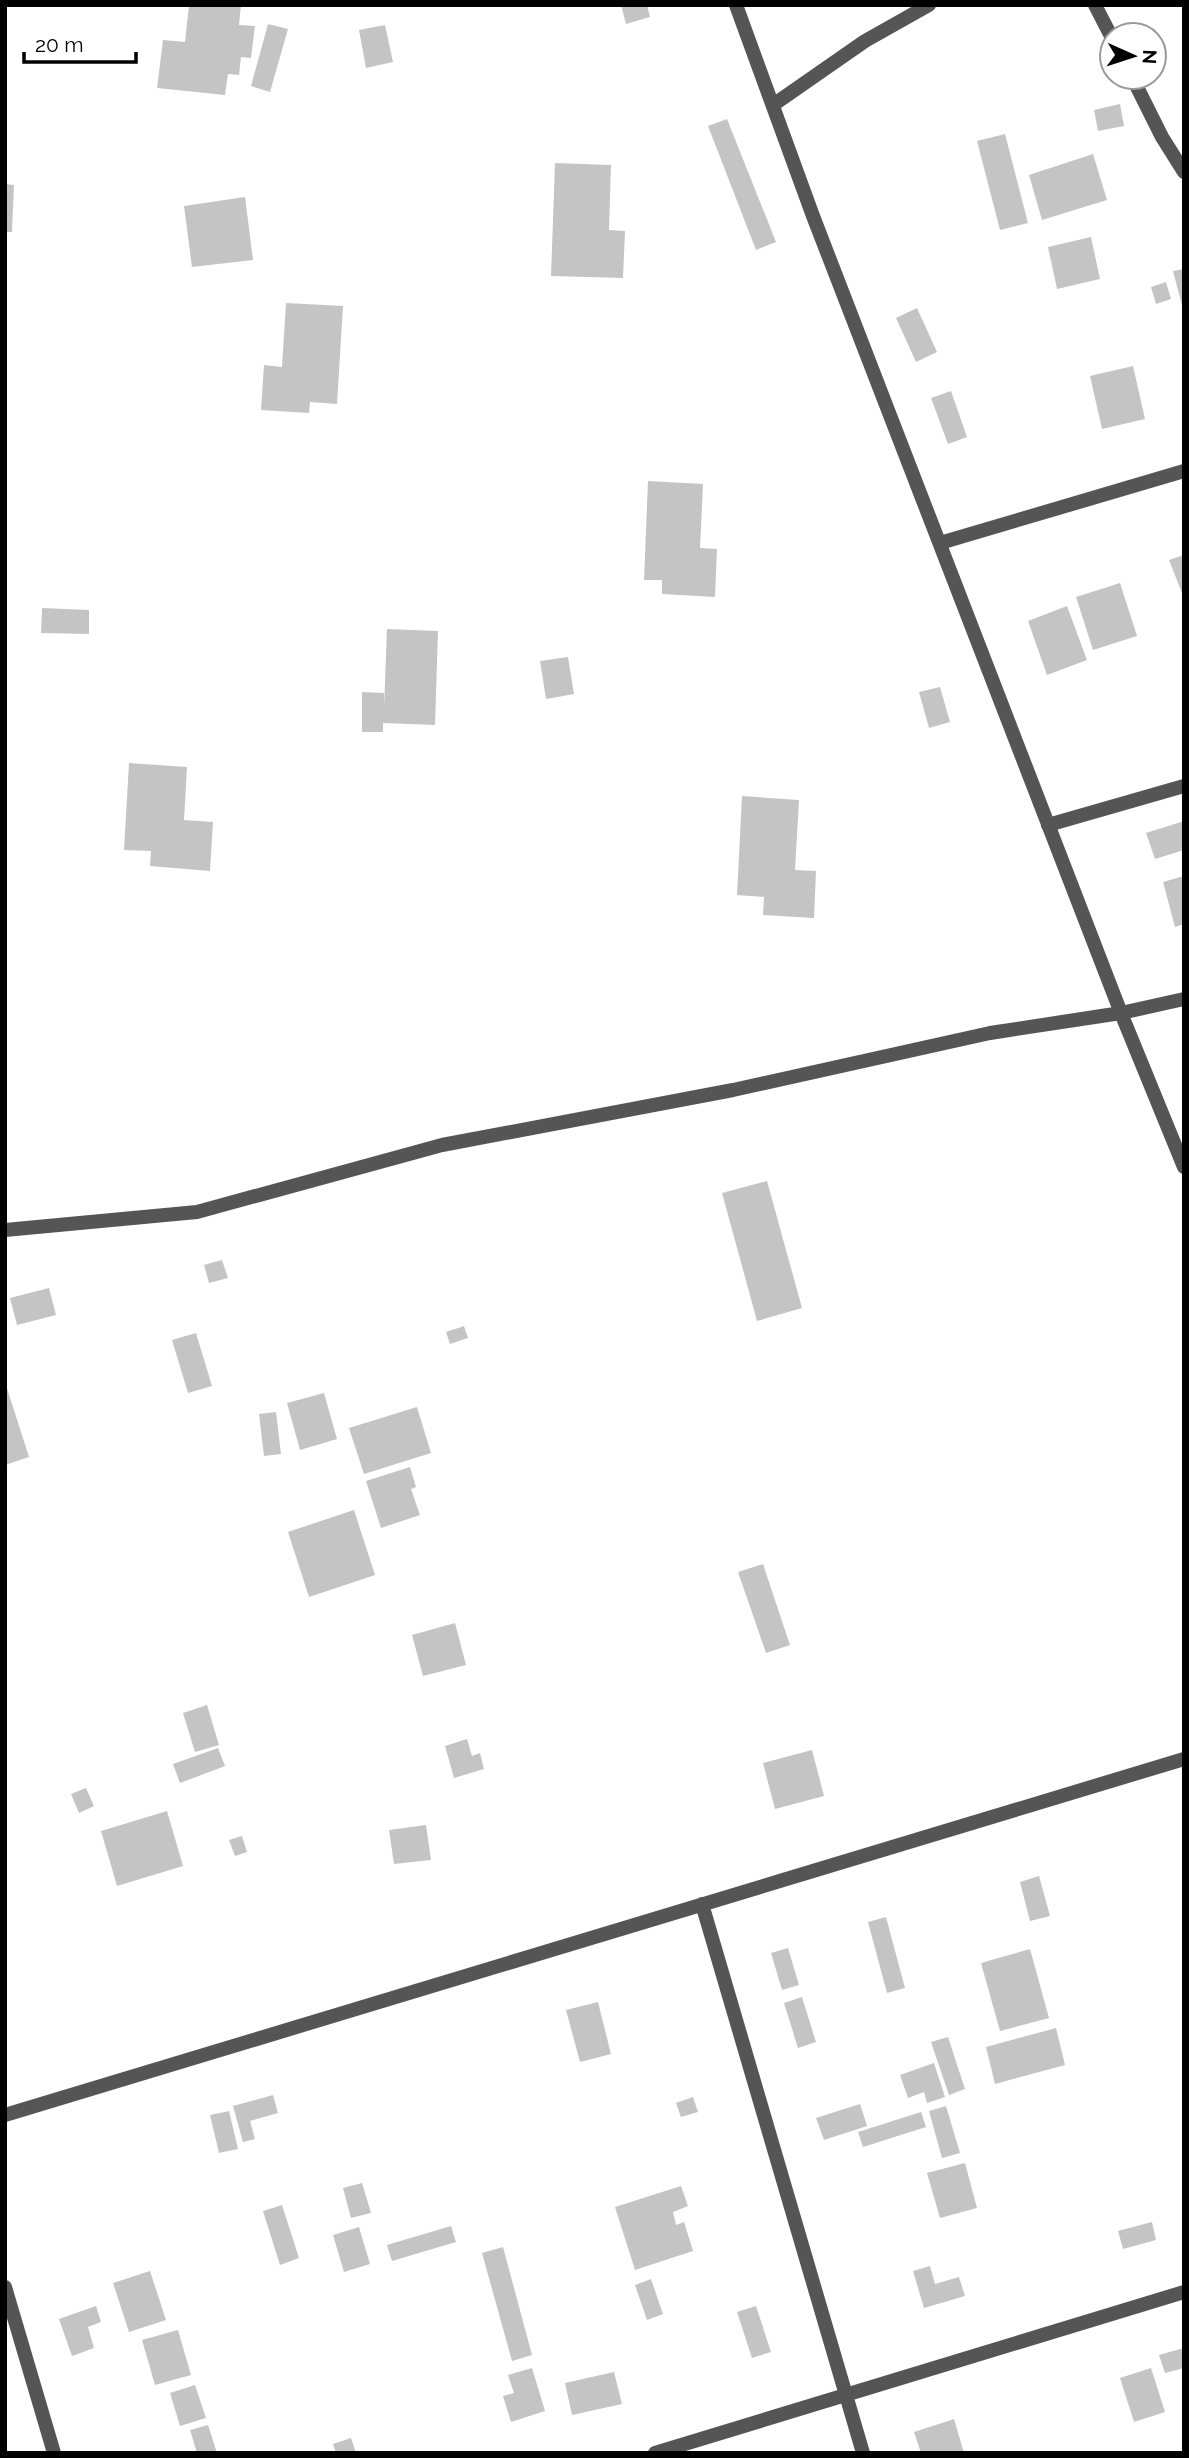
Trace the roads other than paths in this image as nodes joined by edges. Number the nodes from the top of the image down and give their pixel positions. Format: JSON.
{"nodes":[{"id":1,"x":736,"y":5,"type":"edge"},
{"id":2,"x":929,"y":5,"type":"edge"},
{"id":3,"x":1095,"y":5,"type":"edge"},
{"id":4,"x":1103,"y":21,"type":"edge"},
{"id":5,"x":1139,"y":91,"type":"edge"},
{"id":6,"x":772,"y":105,"type":"junction"},
{"id":7,"x":1184,"y":173,"type":"edge"},
{"id":8,"x":1184,"y":471,"type":"edge"},
{"id":9,"x":940,"y":543,"type":"junction"},
{"id":10,"x":1184,"y":786,"type":"edge"},
{"id":11,"x":1048,"y":825,"type":"junction"},
{"id":12,"x":1184,"y":999,"type":"edge"},
{"id":13,"x":1121,"y":1013,"type":"junction"},
{"id":14,"x":1184,"y":1167,"type":"edge"},
{"id":15,"x":5,"y":1230,"type":"edge"},
{"id":16,"x":1184,"y":1759,"type":"edge"},
{"id":17,"x":702,"y":1904,"type":"junction"},
{"id":18,"x":5,"y":2115,"type":"edge"},
{"id":19,"x":5,"y":2287,"type":"edge"},
{"id":20,"x":1184,"y":2292,"type":"edge"},
{"id":21,"x":845,"y":2395,"type":"junction"},
{"id":22,"x":54,"y":2453,"type":"edge"},
{"id":23,"x":655,"y":2453,"type":"edge"},
{"id":24,"x":863,"y":2453,"type":"edge"}],
"edges":[{"from":1,"to":6,"type":"street"},
{"from":2,"to":6,"type":"street"},
{"from":3,"to":4,"type":"street"},
{"from":5,"to":7,"type":"street"},
{"from":6,"to":9,"type":"street"},
{"from":8,"to":9,"type":"street"},
{"from":9,"to":11,"type":"street"},
{"from":10,"to":11,"type":"street"},
{"from":11,"to":13,"type":"street"},
{"from":12,"to":13,"type":"street"},
{"from":13,"to":14,"type":"street"},
{"from":13,"to":15,"type":"street"},
{"from":16,"to":17,"type":"street"},
{"from":17,"to":18,"type":"street"},
{"from":17,"to":21,"type":"street"},
{"from":19,"to":22,"type":"street"},
{"from":20,"to":21,"type":"street"},
{"from":21,"to":23,"type":"street"},
{"from":21,"to":24,"type":"street"}]}
